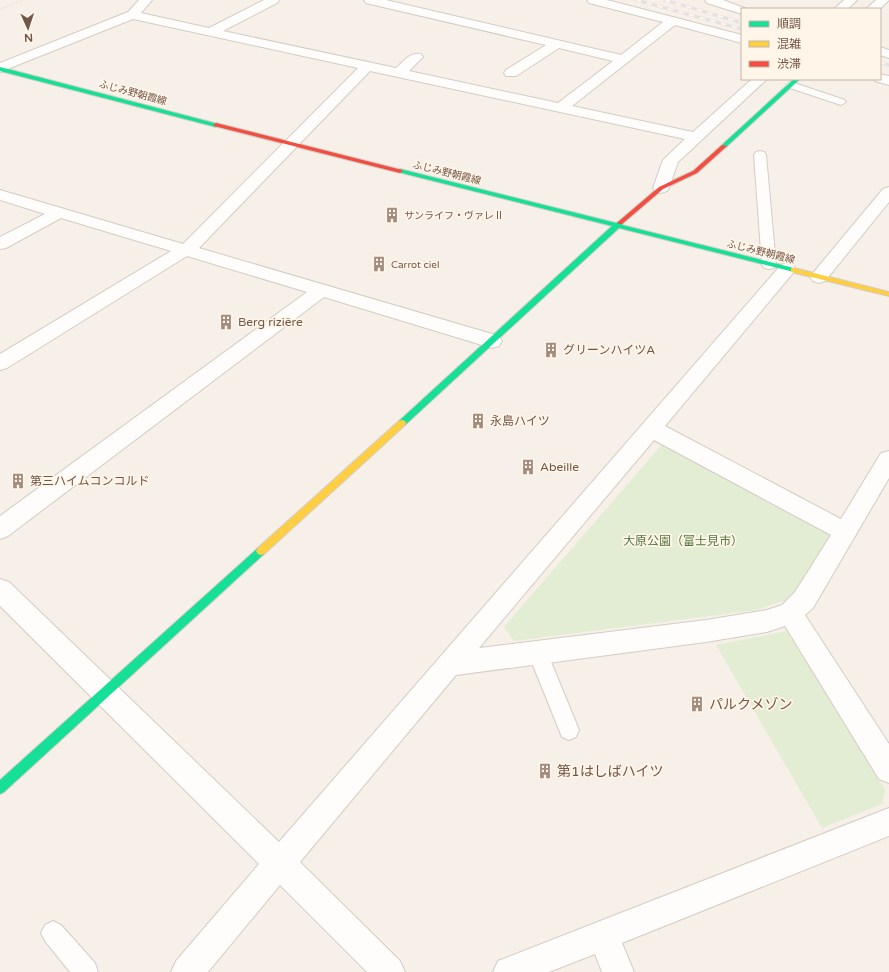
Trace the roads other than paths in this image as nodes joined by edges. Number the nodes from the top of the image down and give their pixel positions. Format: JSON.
{"nodes":[{"id":1,"x":146,"y":0,"type":"edge"},
{"id":2,"x":273,"y":0,"type":"edge"},
{"id":3,"x":370,"y":0,"type":"edge"},
{"id":4,"x":593,"y":0,"type":"edge"},
{"id":5,"x":711,"y":0,"type":"edge"},
{"id":6,"x":851,"y":0,"type":"edge"},
{"id":7,"x":883,"y":0,"type":"edge"},
{"id":8,"x":889,"y":1,"type":"edge"},
{"id":9,"x":841,"y":8,"type":"edge"},
{"id":10,"x":873,"y":8,"type":"edge"},
{"id":11,"x":741,"y":10,"type":"edge"},
{"id":12,"x":132,"y":16,"type":"junction"},
{"id":13,"x":673,"y":21,"type":"junction"},
{"id":14,"x":211,"y":32,"type":"junction"},
{"id":15,"x":741,"y":38,"type":"edge"},
{"id":16,"x":556,"y":44,"type":"junction"},
{"id":17,"x":416,"y":57,"type":"dead end"},
{"id":18,"x":622,"y":59,"type":"junction"},
{"id":19,"x":367,"y":66,"type":"junction"},
{"id":20,"x":0,"y":68,"type":"edge"},
{"id":21,"x":399,"y":73,"type":"junction"},
{"id":22,"x":511,"y":73,"type":"dead end"},
{"id":23,"x":759,"y":80,"type":"edge"},
{"id":24,"x":794,"y":82,"type":"edge"},
{"id":25,"x":841,"y":102,"type":"dead end"},
{"id":26,"x":560,"y":108,"type":"junction"},
{"id":27,"x":695,"y":137,"type":"junction"},
{"id":28,"x":290,"y":144,"type":"junction"},
{"id":29,"x":760,"y":155,"type":"dead end"},
{"id":30,"x":661,"y":188,"type":"junction"},
{"id":31,"x":889,"y":192,"type":"edge"},
{"id":32,"x":0,"y":196,"type":"edge"},
{"id":33,"x":60,"y":213,"type":"junction"},
{"id":34,"x":616,"y":226,"type":"junction"},
{"id":35,"x":0,"y":244,"type":"edge"},
{"id":36,"x":184,"y":251,"type":"junction"},
{"id":37,"x":778,"y":267,"type":"junction"},
{"id":38,"x":819,"y":277,"type":"junction"},
{"id":39,"x":321,"y":291,"type":"junction"},
{"id":40,"x":889,"y":294,"type":"edge"},
{"id":41,"x":492,"y":341,"type":"junction"},
{"id":42,"x":0,"y":363,"type":"edge"},
{"id":43,"x":652,"y":429,"type":"junction"},
{"id":44,"x":889,"y":459,"type":"edge"},
{"id":45,"x":0,"y":529,"type":"edge"},
{"id":46,"x":845,"y":532,"type":"junction"},
{"id":47,"x":0,"y":590,"type":"edge"},
{"id":48,"x":790,"y":613,"type":"junction"},
{"id":49,"x":538,"y":653,"type":"junction"},
{"id":50,"x":450,"y":664,"type":"junction"},
{"id":51,"x":104,"y":693,"type":"junction"},
{"id":52,"x":569,"y":730,"type":"dead end"},
{"id":53,"x":889,"y":769,"type":"edge"},
{"id":54,"x":0,"y":788,"type":"edge"},
{"id":55,"x":889,"y":822,"type":"edge"},
{"id":56,"x":280,"y":862,"type":"junction"},
{"id":57,"x":53,"y":933,"type":"dead end"},
{"id":58,"x":603,"y":935,"type":"junction"},
{"id":59,"x":86,"y":972,"type":"edge"},
{"id":60,"x":187,"y":972,"type":"edge"},
{"id":61,"x":389,"y":972,"type":"edge"},
{"id":62,"x":509,"y":972,"type":"edge"},
{"id":63,"x":618,"y":972,"type":"edge"}],
"edges":[{"from":1,"to":12,"type":"street"},
{"from":2,"to":14,"type":"street"},
{"from":3,"to":16,"type":"street"},
{"from":4,"to":13,"type":"street"},
{"from":5,"to":11,"type":"street"},
{"from":6,"to":9,"type":"street"},
{"from":7,"to":8,"type":"street"},
{"from":7,"to":10,"type":"street"},
{"from":12,"to":14,"type":"street"},
{"from":12,"to":20,"type":"street"},
{"from":13,"to":15,"type":"street"},
{"from":13,"to":18,"type":"street"},
{"from":14,"to":19,"type":"street"},
{"from":16,"to":18,"type":"street"},
{"from":16,"to":22,"type":"street"},
{"from":17,"to":21,"type":"street"},
{"from":18,"to":26,"type":"street"},
{"from":19,"to":21,"type":"street"},
{"from":19,"to":28,"type":"street"},
{"from":20,"to":28,"type":"street","name":"ふじみ野朝霞線"},
{"from":21,"to":26,"type":"street"},
{"from":23,"to":27,"type":"street"},
{"from":24,"to":25,"type":"lane"},
{"from":24,"to":30,"type":"street"},
{"from":26,"to":27,"type":"street"},
{"from":27,"to":30,"type":"street"},
{"from":28,"to":34,"type":"street","name":"ふじみ野朝霞線"},
{"from":28,"to":36,"type":"street"},
{"from":29,"to":37,"type":"lane"},
{"from":30,"to":34,"type":"street"},
{"from":31,"to":38,"type":"street"},
{"from":32,"to":33,"type":"street"},
{"from":33,"to":35,"type":"street"},
{"from":33,"to":36,"type":"street"},
{"from":34,"to":37,"type":"street","name":"ふじみ野朝霞線"},
{"from":34,"to":41,"type":"street"},
{"from":36,"to":39,"type":"street"},
{"from":36,"to":42,"type":"street"},
{"from":37,"to":38,"type":"street","name":"ふじみ野朝霞線"},
{"from":37,"to":43,"type":"street"},
{"from":38,"to":40,"type":"street","name":"ふじみ野朝霞線"},
{"from":39,"to":41,"type":"street"},
{"from":39,"to":45,"type":"street"},
{"from":41,"to":51,"type":"street"},
{"from":43,"to":46,"type":"street"},
{"from":43,"to":50,"type":"street"},
{"from":44,"to":46,"type":"street"},
{"from":46,"to":48,"type":"street"},
{"from":47,"to":51,"type":"street"},
{"from":48,"to":49,"type":"street"},
{"from":48,"to":53,"type":"street"},
{"from":49,"to":50,"type":"street"},
{"from":49,"to":52,"type":"lane"},
{"from":50,"to":56,"type":"street"},
{"from":51,"to":54,"type":"street"},
{"from":51,"to":56,"type":"street"},
{"from":55,"to":58,"type":"street"},
{"from":56,"to":60,"type":"street"},
{"from":56,"to":61,"type":"street"},
{"from":57,"to":59,"type":"lane"},
{"from":58,"to":62,"type":"street"},
{"from":58,"to":63,"type":"street"}]}
